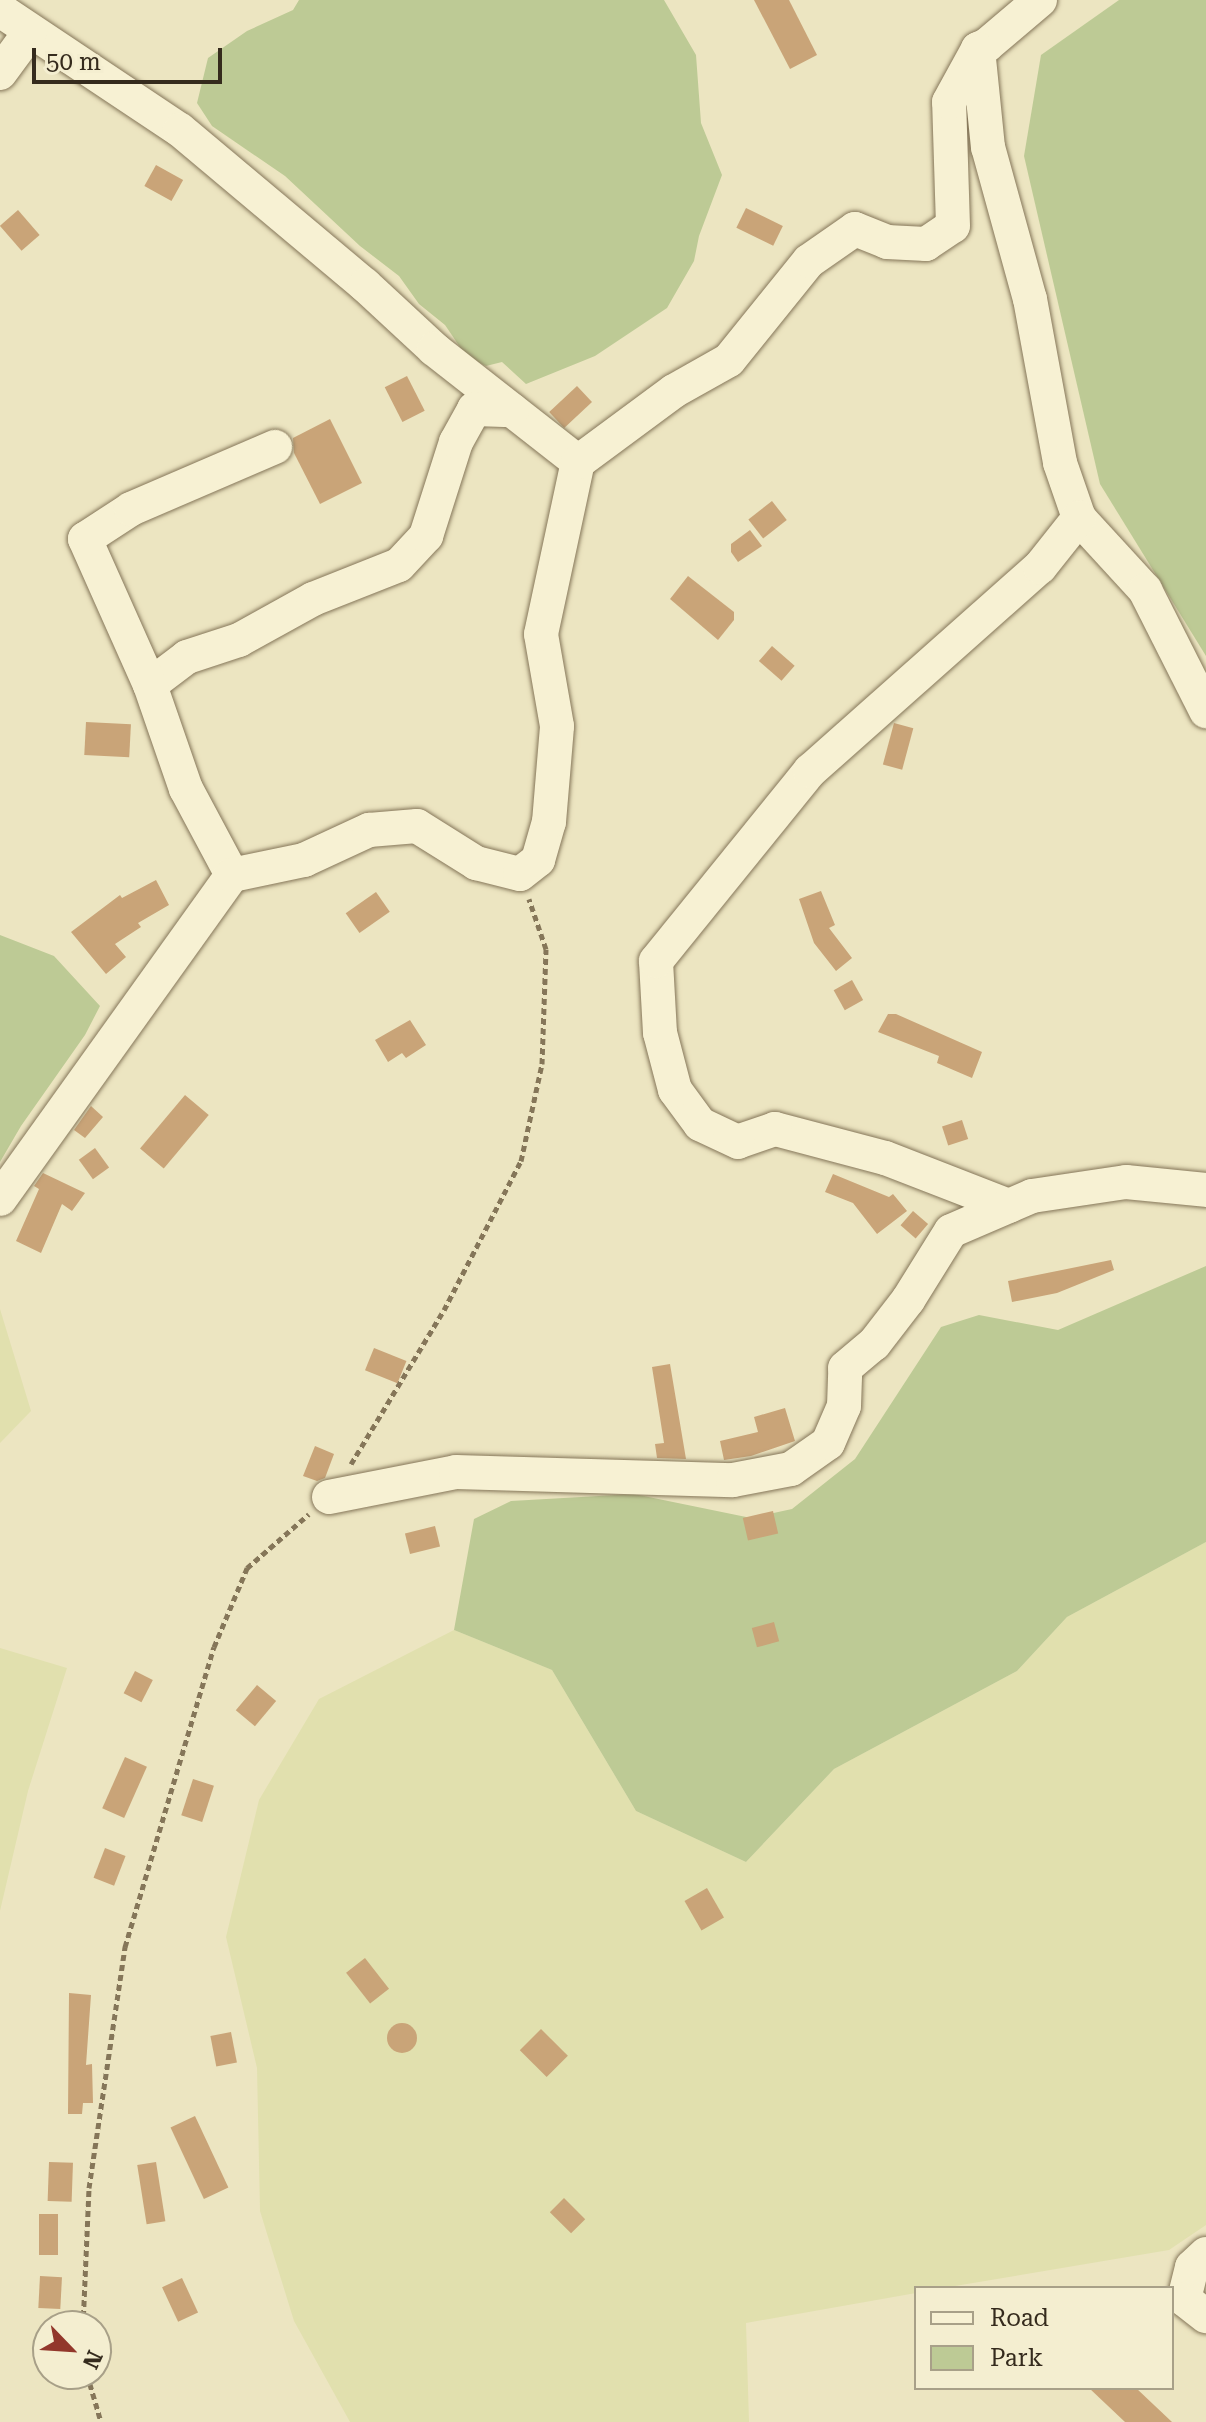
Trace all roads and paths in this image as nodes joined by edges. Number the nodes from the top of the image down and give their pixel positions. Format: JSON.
{"nodes":[{"id":1,"x":1040,"y":0,"type":"edge"},
{"id":2,"x":0,"y":10,"type":"edge"},
{"id":3,"x":30,"y":32,"type":"junction"},
{"id":4,"x":978,"y":49,"type":"junction"},
{"id":5,"x":0,"y":73,"type":"edge"},
{"id":6,"x":512,"y":410,"type":"junction"},
{"id":7,"x":275,"y":447,"type":"dead end"},
{"id":8,"x":578,"y":462,"type":"junction"},
{"id":9,"x":1079,"y":518,"type":"junction"},
{"id":10,"x":150,"y":685,"type":"junction"},
{"id":11,"x":1206,"y":711,"type":"edge"},
{"id":12,"x":520,"y":874,"type":"junction"},
{"id":13,"x":232,"y":875,"type":"junction"},
{"id":14,"x":1206,"y":1190,"type":"edge"},
{"id":15,"x":0,"y":1199,"type":"edge"},
{"id":16,"x":1009,"y":1206,"type":"junction"},
{"id":17,"x":329,"y":1497,"type":"junction"},
{"id":18,"x":1206,"y":2254,"type":"edge"},
{"id":19,"x":84,"y":2310,"type":"edge"},
{"id":20,"x":1206,"y":2316,"type":"edge"},
{"id":21,"x":92,"y":2390,"type":"edge"},
{"id":22,"x":101,"y":2422,"type":"edge"}],
"edges":[{"from":1,"to":4,"type":"street"},
{"from":2,"to":3,"type":"street"},
{"from":3,"to":5,"type":"street"},
{"from":3,"to":6,"type":"street"},
{"from":4,"to":8,"type":"street"},
{"from":4,"to":9,"type":"street"},
{"from":6,"to":8,"type":"street"},
{"from":6,"to":10,"type":"street"},
{"from":7,"to":10,"type":"street"},
{"from":8,"to":12,"type":"street"},
{"from":9,"to":11,"type":"street"},
{"from":9,"to":16,"type":"street"},
{"from":10,"to":13,"type":"street"},
{"from":12,"to":13,"type":"street"},
{"from":12,"to":17,"type":"path"},
{"from":13,"to":15,"type":"street"},
{"from":14,"to":16,"type":"street"},
{"from":16,"to":17,"type":"street"},
{"from":17,"to":19,"type":"path"},
{"from":18,"to":20,"type":"street"},
{"from":21,"to":22,"type":"path"}]}
